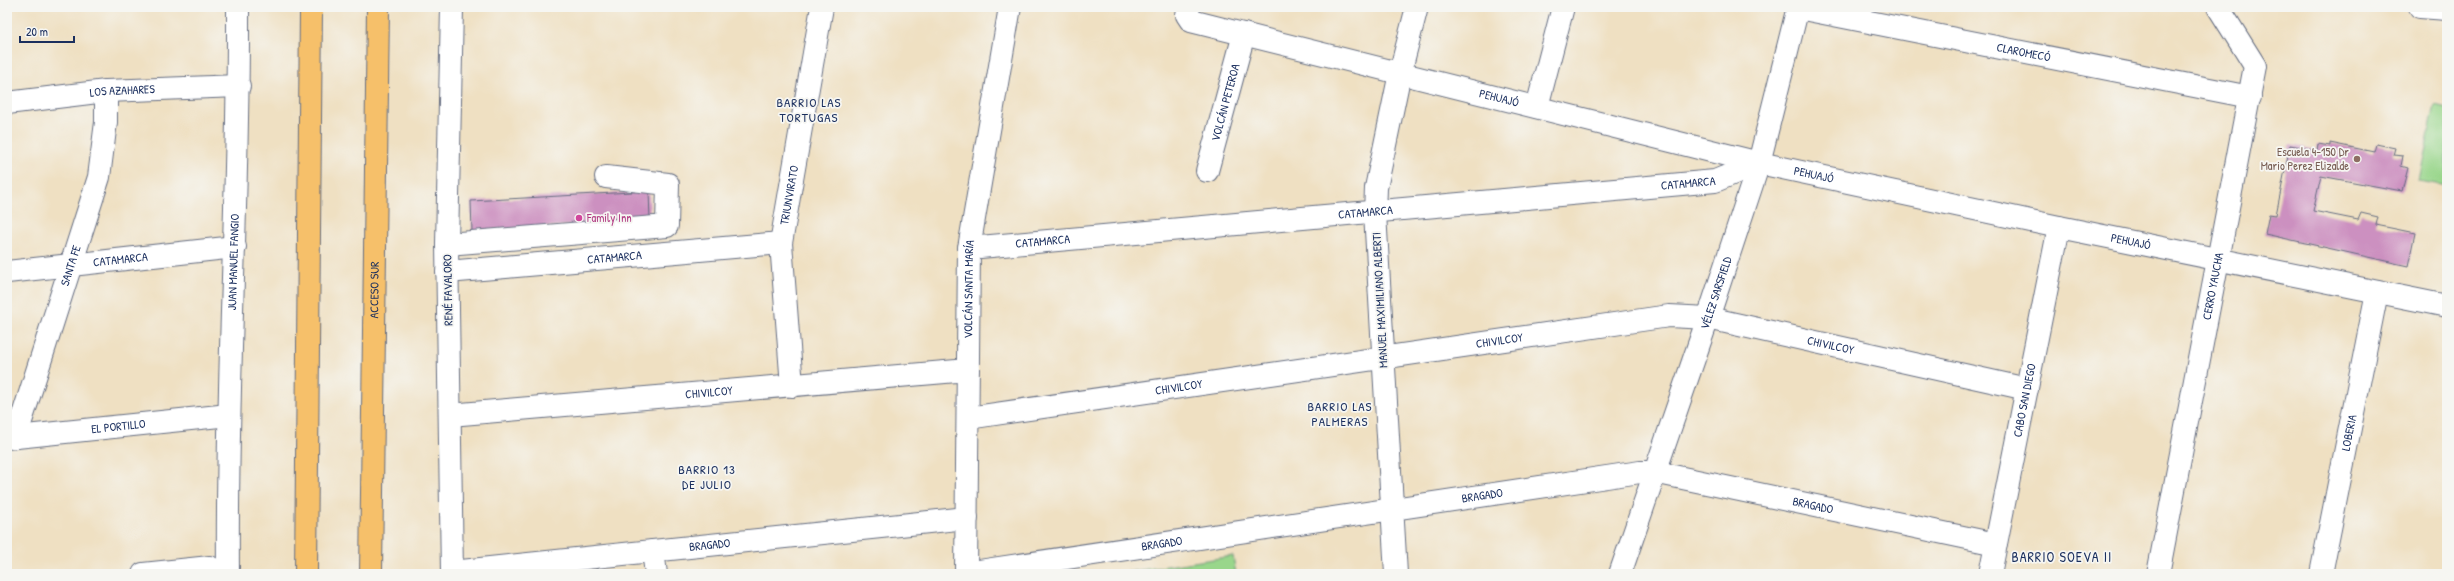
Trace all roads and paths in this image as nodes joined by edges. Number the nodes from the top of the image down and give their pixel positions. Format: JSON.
{"nodes":[{"id":1,"x":238,"y":7,"type":"edge"},
{"id":2,"x":309,"y":7,"type":"edge"},
{"id":3,"x":378,"y":7,"type":"edge"},
{"id":4,"x":390,"y":7,"type":"edge"},
{"id":5,"x":452,"y":7,"type":"edge"},
{"id":6,"x":822,"y":7,"type":"edge"},
{"id":7,"x":1010,"y":7,"type":"edge"},
{"id":8,"x":1417,"y":7,"type":"edge"},
{"id":9,"x":1563,"y":7,"type":"edge"},
{"id":10,"x":2218,"y":7,"type":"edge"},
{"id":11,"x":2420,"y":7,"type":"edge"},
{"id":12,"x":1798,"y":8,"type":"edge"},
{"id":13,"x":2447,"y":9,"type":"edge"},
{"id":14,"x":1188,"y":12,"type":"edge"},
{"id":15,"x":1244,"y":34,"type":"junction"},
{"id":16,"x":1400,"y":73,"type":"junction"},
{"id":17,"x":239,"y":86,"type":"junction"},
{"id":18,"x":106,"y":91,"type":"junction"},
{"id":19,"x":2250,"y":97,"type":"junction"},
{"id":20,"x":7,"y":103,"type":"edge"},
{"id":21,"x":1537,"y":107,"type":"junction"},
{"id":22,"x":1759,"y":163,"type":"junction"},
{"id":23,"x":376,"y":164,"type":"junction"},
{"id":24,"x":1207,"y":171,"type":"dead end"},
{"id":25,"x":606,"y":177,"type":"dead end"},
{"id":26,"x":1375,"y":212,"type":"junction"},
{"id":27,"x":2059,"y":227,"type":"junction"},
{"id":28,"x":781,"y":243,"type":"junction"},
{"id":29,"x":447,"y":244,"type":"junction"},
{"id":30,"x":235,"y":247,"type":"junction"},
{"id":31,"x":969,"y":248,"type":"junction"},
{"id":32,"x":2219,"y":260,"type":"junction"},
{"id":33,"x":72,"y":265,"type":"junction"},
{"id":34,"x":7,"y":272,"type":"edge"},
{"id":35,"x":447,"y":272,"type":"junction"},
{"id":36,"x":2377,"y":292,"type":"junction"},
{"id":37,"x":2447,"y":306,"type":"edge"},
{"id":38,"x":1708,"y":318,"type":"junction"},
{"id":39,"x":1384,"y":356,"type":"junction"},
{"id":40,"x":968,"y":370,"type":"junction"},
{"id":41,"x":792,"y":386,"type":"junction"},
{"id":42,"x":2027,"y":389,"type":"junction"},
{"id":43,"x":229,"y":415,"type":"junction"},
{"id":44,"x":450,"y":415,"type":"junction"},
{"id":45,"x":968,"y":418,"type":"junction"},
{"id":46,"x":12,"y":437,"type":"edge"},
{"id":47,"x":1654,"y":472,"type":"junction"},
{"id":48,"x":1392,"y":508,"type":"junction"},
{"id":49,"x":966,"y":518,"type":"junction"},
{"id":50,"x":1996,"y":544,"type":"junction"},
{"id":51,"x":653,"y":551,"type":"junction"},
{"id":52,"x":215,"y":572,"type":"edge"},
{"id":53,"x":452,"y":573,"type":"edge"},
{"id":54,"x":966,"y":573,"type":"edge"},
{"id":55,"x":142,"y":574,"type":"edge"},
{"id":56,"x":306,"y":574,"type":"edge"},
{"id":57,"x":371,"y":574,"type":"edge"},
{"id":58,"x":656,"y":574,"type":"edge"},
{"id":59,"x":1396,"y":574,"type":"edge"},
{"id":60,"x":1620,"y":574,"type":"edge"},
{"id":61,"x":1990,"y":574,"type":"edge"},
{"id":62,"x":2158,"y":574,"type":"edge"},
{"id":63,"x":2322,"y":574,"type":"edge"}],
"edges":[{"from":1,"to":17,"type":"street","name":"JUAN MANUEL FANGIO"},
{"from":2,"to":56,"type":"highway"},
{"from":3,"to":23,"type":"highway","name":"ACCESO SUR"},
{"from":4,"to":23,"type":"highway"},
{"from":5,"to":29,"type":"street","name":"RENÉ FAVALORO"},
{"from":6,"to":28,"type":"street","name":"TRIUNVIRATO"},
{"from":7,"to":31,"type":"street","name":"VOLCÁN SANTA MARÍA"},
{"from":8,"to":16,"type":"street","name":"MANUEL MAXIMILIANO ALBERTI"},
{"from":9,"to":21,"type":"street"},
{"from":10,"to":19,"type":"street","name":"CERRO YAUCHA"},
{"from":11,"to":13,"type":"street"},
{"from":12,"to":19,"type":"street","name":"CLAROMECÓ"},
{"from":12,"to":22,"type":"street","name":"VÉLEZ SARSFIELD"},
{"from":14,"to":15,"type":"street","name":"PEHUAJÓ"},
{"from":15,"to":16,"type":"street","name":"PEHUAJÓ"},
{"from":15,"to":24,"type":"street","name":"VOLCÁN PETEROA"},
{"from":16,"to":21,"type":"street","name":"PEHUAJÓ"},
{"from":16,"to":26,"type":"street","name":"MANUEL MAXIMILIANO ALBERTI"},
{"from":17,"to":18,"type":"street","name":"LOS AZAHARES"},
{"from":17,"to":30,"type":"street","name":"JUAN MANUEL FANGIO"},
{"from":18,"to":20,"type":"street","name":"LOS AZAHARES"},
{"from":18,"to":33,"type":"street","name":"SANTA FE"},
{"from":19,"to":32,"type":"street","name":"CERRO YAUCHA"},
{"from":21,"to":22,"type":"street","name":"PEHUAJÓ"},
{"from":22,"to":26,"type":"street","name":"CATAMARCA"},
{"from":22,"to":27,"type":"street","name":"PEHUAJÓ"},
{"from":22,"to":38,"type":"street","name":"VÉLEZ SARSFIELD"},
{"from":23,"to":57,"type":"highway","name":"ACCESO SUR"},
{"from":25,"to":29,"type":"street"},
{"from":26,"to":31,"type":"street","name":"CATAMARCA"},
{"from":26,"to":39,"type":"street","name":"MANUEL MAXIMILIANO ALBERTI"},
{"from":27,"to":32,"type":"street","name":"PEHUAJÓ"},
{"from":27,"to":42,"type":"street","name":"CABO SAN DIEGO"},
{"from":28,"to":35,"type":"street","name":"CATAMARCA"},
{"from":28,"to":41,"type":"street","name":"TRIUNVIRATO"},
{"from":29,"to":35,"type":"street","name":"RENÉ FAVALORO"},
{"from":30,"to":33,"type":"street","name":"CATAMARCA"},
{"from":30,"to":43,"type":"street","name":"JUAN MANUEL FANGIO"},
{"from":31,"to":40,"type":"street","name":"VOLCÁN SANTA MARÍA"},
{"from":32,"to":36,"type":"street","name":"PEHUAJÓ"},
{"from":32,"to":62,"type":"street","name":"CERRO YAUCHA"},
{"from":33,"to":34,"type":"street","name":"CATAMARCA"},
{"from":33,"to":46,"type":"street","name":"SANTA FE"},
{"from":35,"to":44,"type":"street","name":"RENÉ FAVALORO"},
{"from":36,"to":37,"type":"street","name":"PEHUAJÓ"},
{"from":36,"to":63,"type":"street","name":"LOBERIA"},
{"from":38,"to":39,"type":"street","name":"CHIVILCOY"},
{"from":38,"to":42,"type":"street","name":"CHIVILCOY"},
{"from":38,"to":47,"type":"street","name":"VÉLEZ SARSFIELD"},
{"from":39,"to":45,"type":"street","name":"CHIVILCOY"},
{"from":39,"to":48,"type":"street","name":"MANUEL MAXIMILIANO ALBERTI"},
{"from":40,"to":41,"type":"street","name":"CHIVILCOY"},
{"from":40,"to":45,"type":"street","name":"VOLCÁN SANTA MARÍA"},
{"from":41,"to":44,"type":"street","name":"CHIVILCOY"},
{"from":42,"to":50,"type":"street","name":"CABO SAN DIEGO"},
{"from":43,"to":46,"type":"street","name":"EL PORTILLO"},
{"from":43,"to":52,"type":"street","name":"JUAN MANUEL FANGIO"},
{"from":44,"to":53,"type":"street","name":"RENÉ FAVALORO"},
{"from":45,"to":49,"type":"street","name":"VOLCÁN SANTA MARÍA"},
{"from":47,"to":48,"type":"street","name":"BRAGADO"},
{"from":47,"to":50,"type":"street","name":"BRAGADO"},
{"from":47,"to":60,"type":"street","name":"VÉLEZ SARSFIELD"},
{"from":48,"to":54,"type":"street","name":"BRAGADO"},
{"from":48,"to":59,"type":"street","name":"MANUEL MAXIMILIANO ALBERTI"},
{"from":49,"to":51,"type":"street","name":"BRAGADO"},
{"from":49,"to":54,"type":"street","name":"VOLCÁN SANTA MARÍA"},
{"from":50,"to":61,"type":"street","name":"CABO SAN DIEGO"},
{"from":51,"to":53,"type":"street","name":"BRAGADO"},
{"from":51,"to":58,"type":"street"},
{"from":52,"to":55,"type":"street"}]}
